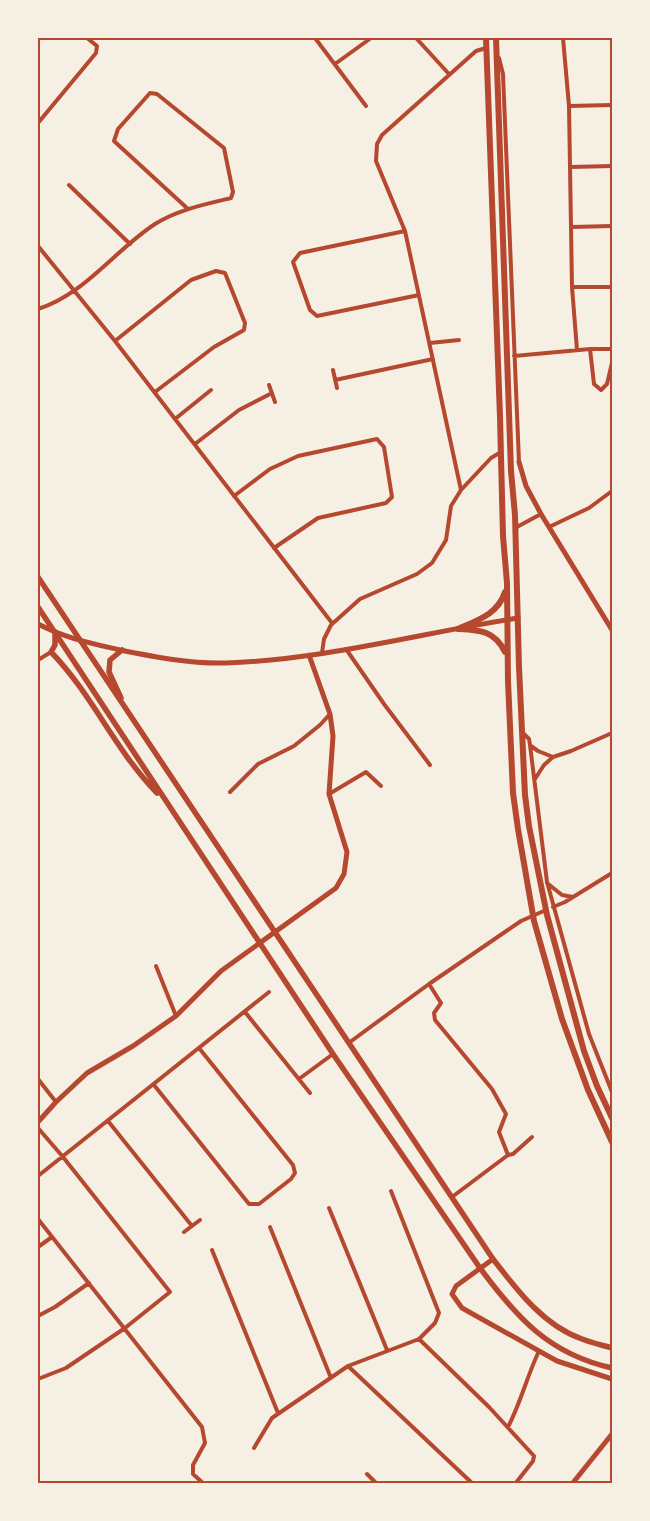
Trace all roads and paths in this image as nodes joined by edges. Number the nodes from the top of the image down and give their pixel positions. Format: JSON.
{"nodes":[{"id":1,"x":87,"y":38,"type":"edge"},
{"id":2,"x":315,"y":38,"type":"edge"},
{"id":3,"x":371,"y":38,"type":"edge"},
{"id":4,"x":416,"y":38,"type":"edge"},
{"id":5,"x":486,"y":38,"type":"edge"},
{"id":6,"x":496,"y":38,"type":"edge"},
{"id":7,"x":563,"y":38,"type":"edge"},
{"id":8,"x":487,"y":48,"type":"junction"},
{"id":9,"x":496,"y":48,"type":"junction"},
{"id":10,"x":335,"y":64,"type":"junction"},
{"id":11,"x":449,"y":74,"type":"junction"},
{"id":12,"x":612,"y":105,"type":"edge"},
{"id":13,"x":366,"y":106,"type":"dead end"},
{"id":14,"x":569,"y":106,"type":"junction"},
{"id":15,"x":38,"y":123,"type":"edge"},
{"id":16,"x":612,"y":166,"type":"edge"},
{"id":17,"x":570,"y":167,"type":"junction"},
{"id":18,"x":69,"y":185,"type":"dead end"},
{"id":19,"x":188,"y":209,"type":"junction"},
{"id":20,"x":612,"y":226,"type":"edge"},
{"id":21,"x":571,"y":227,"type":"junction"},
{"id":22,"x":405,"y":230,"type":"junction"},
{"id":23,"x":130,"y":244,"type":"junction"},
{"id":24,"x":38,"y":246,"type":"edge"},
{"id":25,"x":572,"y":287,"type":"junction"},
{"id":26,"x":612,"y":287,"type":"edge"},
{"id":27,"x":74,"y":291,"type":"junction"},
{"id":28,"x":419,"y":295,"type":"junction"},
{"id":29,"x":38,"y":309,"type":"edge"},
{"id":30,"x":459,"y":340,"type":"dead end"},
{"id":31,"x":115,"y":341,"type":"junction"},
{"id":32,"x":430,"y":343,"type":"junction"},
{"id":33,"x":590,"y":349,"type":"junction"},
{"id":34,"x":612,"y":349,"type":"edge"},
{"id":35,"x":577,"y":350,"type":"junction"},
{"id":36,"x":514,"y":356,"type":"junction"},
{"id":37,"x":433,"y":358,"type":"junction"},
{"id":38,"x":612,"y":364,"type":"edge"},
{"id":39,"x":333,"y":370,"type":"dead end"},
{"id":40,"x":335,"y":380,"type":"junction"},
{"id":41,"x":269,"y":385,"type":"dead end"},
{"id":42,"x":337,"y":388,"type":"dead end"},
{"id":43,"x":211,"y":390,"type":"dead end"},
{"id":44,"x":155,"y":392,"type":"junction"},
{"id":45,"x":272,"y":393,"type":"junction"},
{"id":46,"x":275,"y":402,"type":"dead end"},
{"id":47,"x":175,"y":418,"type":"junction"},
{"id":48,"x":195,"y":444,"type":"junction"},
{"id":49,"x":501,"y":452,"type":"junction"},
{"id":50,"x":519,"y":462,"type":"joint"},
{"id":51,"x":461,"y":490,"type":"junction"},
{"id":52,"x":612,"y":491,"type":"edge"},
{"id":53,"x":234,"y":496,"type":"junction"},
{"id":54,"x":541,"y":514,"type":"junction"},
{"id":55,"x":549,"y":526,"type":"junction"},
{"id":56,"x":515,"y":528,"type":"junction"},
{"id":57,"x":274,"y":548,"type":"junction"},
{"id":58,"x":38,"y":577,"type":"edge"},
{"id":59,"x":507,"y":584,"type":"junction"},
{"id":60,"x":38,"y":607,"type":"edge"},
{"id":61,"x":518,"y":618,"type":"junction"},
{"id":62,"x":506,"y":620,"type":"junction"},
{"id":63,"x":332,"y":623,"type":"junction"},
{"id":64,"x":38,"y":624,"type":"edge"},
{"id":65,"x":458,"y":629,"type":"junction"},
{"id":66,"x":612,"y":630,"type":"edge"},
{"id":67,"x":55,"y":632,"type":"junction"},
{"id":68,"x":80,"y":642,"type":"junction"},
{"id":69,"x":122,"y":650,"type":"junction"},
{"id":70,"x":346,"y":650,"type":"junction"},
{"id":71,"x":50,"y":652,"type":"junction"},
{"id":72,"x":322,"y":653,"type":"junction"},
{"id":73,"x":309,"y":656,"type":"junction"},
{"id":74,"x":507,"y":656,"type":"junction"},
{"id":75,"x":38,"y":660,"type":"edge"},
{"id":76,"x":127,"y":711,"type":"junction"},
{"id":77,"x":330,"y":714,"type":"junction"},
{"id":78,"x":522,"y":732,"type":"junction"},
{"id":79,"x":612,"y":733,"type":"edge"},
{"id":80,"x":530,"y":745,"type":"junction"},
{"id":81,"x":553,"y":757,"type":"junction"},
{"id":82,"x":430,"y":765,"type":"dead end"},
{"id":83,"x":535,"y":779,"type":"junction"},
{"id":84,"x":381,"y":786,"type":"dead end"},
{"id":85,"x":230,"y":792,"type":"dead end"},
{"id":86,"x":328,"y":794,"type":"junction"},
{"id":87,"x":166,"y":801,"type":"junction"},
{"id":88,"x":612,"y":874,"type":"edge"},
{"id":89,"x":547,"y":882,"type":"junction"},
{"id":90,"x":573,"y":897,"type":"junction"},
{"id":91,"x":550,"y":909,"type":"junction"},
{"id":92,"x":533,"y":916,"type":"junction"},
{"id":93,"x":274,"y":933,"type":"junction"},
{"id":94,"x":260,"y":943,"type":"junction"},
{"id":95,"x":156,"y":966,"type":"dead end"},
{"id":96,"x":429,"y":984,"type":"junction"},
{"id":97,"x":269,"y":992,"type":"dead end"},
{"id":98,"x":245,"y":1012,"type":"junction"},
{"id":99,"x":176,"y":1016,"type":"junction"},
{"id":100,"x":350,"y":1042,"type":"junction"},
{"id":101,"x":199,"y":1048,"type":"junction"},
{"id":102,"x":333,"y":1054,"type":"junction"},
{"id":103,"x":298,"y":1079,"type":"junction"},
{"id":104,"x":38,"y":1080,"type":"edge"},
{"id":105,"x":154,"y":1085,"type":"junction"},
{"id":106,"x":612,"y":1092,"type":"edge"},
{"id":107,"x":310,"y":1093,"type":"dead end"},
{"id":108,"x":56,"y":1102,"type":"junction"},
{"id":109,"x":612,"y":1118,"type":"edge"},
{"id":110,"x":108,"y":1121,"type":"junction"},
{"id":111,"x":38,"y":1122,"type":"edge"},
{"id":112,"x":38,"y":1128,"type":"edge"},
{"id":113,"x":532,"y":1137,"type":"dead end"},
{"id":114,"x":612,"y":1142,"type":"edge"},
{"id":115,"x":508,"y":1155,"type":"junction"},
{"id":116,"x":63,"y":1157,"type":"junction"},
{"id":117,"x":38,"y":1176,"type":"edge"},
{"id":118,"x":391,"y":1191,"type":"dead end"},
{"id":119,"x":452,"y":1197,"type":"junction"},
{"id":120,"x":330,"y":1208,"type":"dead end"},
{"id":121,"x":38,"y":1219,"type":"edge"},
{"id":122,"x":200,"y":1220,"type":"dead end"},
{"id":123,"x":192,"y":1226,"type":"junction"},
{"id":124,"x":270,"y":1227,"type":"dead end"},
{"id":125,"x":184,"y":1232,"type":"dead end"},
{"id":126,"x":52,"y":1237,"type":"junction"},
{"id":127,"x":38,"y":1247,"type":"edge"},
{"id":128,"x":212,"y":1250,"type":"dead end"},
{"id":129,"x":493,"y":1259,"type":"junction"},
{"id":130,"x":480,"y":1268,"type":"junction"},
{"id":131,"x":89,"y":1283,"type":"junction"},
{"id":132,"x":38,"y":1316,"type":"edge"},
{"id":133,"x":125,"y":1328,"type":"junction"},
{"id":134,"x":419,"y":1339,"type":"junction"},
{"id":135,"x":612,"y":1348,"type":"edge"},
{"id":136,"x":387,"y":1350,"type":"junction"},
{"id":137,"x":539,"y":1351,"type":"junction"},
{"id":138,"x":348,"y":1366,"type":"junction"},
{"id":139,"x":612,"y":1368,"type":"edge"},
{"id":140,"x":331,"y":1378,"type":"junction"},
{"id":141,"x":38,"y":1379,"type":"edge"},
{"id":142,"x":612,"y":1379,"type":"edge"},
{"id":143,"x":278,"y":1413,"type":"junction"},
{"id":144,"x":508,"y":1427,"type":"junction"},
{"id":145,"x":612,"y":1434,"type":"edge"},
{"id":146,"x":254,"y":1448,"type":"dead end"},
{"id":147,"x":367,"y":1474,"type":"dead end"},
{"id":148,"x":204,"y":1484,"type":"edge"},
{"id":149,"x":377,"y":1484,"type":"edge"},
{"id":150,"x":473,"y":1484,"type":"edge"},
{"id":151,"x":515,"y":1484,"type":"edge"},
{"id":152,"x":572,"y":1484,"type":"edge"}],
"edges":[{"from":1,"to":15,"type":"street"},
{"from":2,"to":10,"type":"street"},
{"from":3,"to":10,"type":"street"},
{"from":4,"to":11,"type":"street"},
{"from":5,"to":8,"type":"main road"},
{"from":6,"to":9,"type":"main road"},
{"from":7,"to":14,"type":"street"},
{"from":8,"to":11,"type":"street"},
{"from":8,"to":49,"type":"main road"},
{"from":9,"to":36,"type":"street"},
{"from":9,"to":56,"type":"main road"},
{"from":10,"to":13,"type":"street"},
{"from":11,"to":22,"type":"street"},
{"from":12,"to":14,"type":"street"},
{"from":14,"to":17,"type":"street"},
{"from":16,"to":17,"type":"street"},
{"from":17,"to":21,"type":"street"},
{"from":18,"to":23,"type":"street"},
{"from":19,"to":19,"type":"street"},
{"from":19,"to":23,"type":"street"},
{"from":20,"to":21,"type":"street"},
{"from":21,"to":25,"type":"street"},
{"from":22,"to":28,"type":"street"},
{"from":22,"to":28,"type":"street"},
{"from":23,"to":27,"type":"street"},
{"from":24,"to":27,"type":"street"},
{"from":25,"to":26,"type":"street"},
{"from":25,"to":35,"type":"street"},
{"from":27,"to":29,"type":"street"},
{"from":27,"to":31,"type":"street"},
{"from":28,"to":32,"type":"street"},
{"from":30,"to":32,"type":"street"},
{"from":31,"to":44,"type":"street"},
{"from":31,"to":44,"type":"street"},
{"from":32,"to":37,"type":"street"},
{"from":33,"to":34,"type":"street"},
{"from":33,"to":35,"type":"street"},
{"from":33,"to":38,"type":"street"},
{"from":35,"to":36,"type":"street"},
{"from":36,"to":50,"type":"street"},
{"from":37,"to":40,"type":"street"},
{"from":37,"to":51,"type":"street"},
{"from":39,"to":40,"type":"street"},
{"from":40,"to":42,"type":"street"},
{"from":41,"to":45,"type":"street"},
{"from":43,"to":47,"type":"street"},
{"from":44,"to":47,"type":"street"},
{"from":45,"to":46,"type":"street"},
{"from":45,"to":48,"type":"street"},
{"from":47,"to":48,"type":"street"},
{"from":48,"to":53,"type":"street"},
{"from":49,"to":51,"type":"street"},
{"from":49,"to":59,"type":"main road"},
{"from":50,"to":54,"type":"street"},
{"from":51,"to":63,"type":"street"},
{"from":52,"to":55,"type":"street"},
{"from":53,"to":57,"type":"street"},
{"from":53,"to":57,"type":"street"},
{"from":54,"to":55,"type":"street"},
{"from":54,"to":56,"type":"street"},
{"from":55,"to":66,"type":"street"},
{"from":56,"to":61,"type":"main road"},
{"from":57,"to":63,"type":"street"},
{"from":58,"to":68,"type":"main road"},
{"from":59,"to":62,"type":"main road"},
{"from":59,"to":65,"type":"main road"},
{"from":60,"to":67,"type":"main road"},
{"from":61,"to":62,"type":"street"},
{"from":61,"to":78,"type":"main road"},
{"from":62,"to":65,"type":"street"},
{"from":62,"to":74,"type":"main road"},
{"from":63,"to":72,"type":"street"},
{"from":64,"to":67,"type":"street"},
{"from":65,"to":70,"type":"street"},
{"from":65,"to":74,"type":"main road"},
{"from":67,"to":68,"type":"street"},
{"from":67,"to":71,"type":"main road"},
{"from":67,"to":87,"type":"main road"},
{"from":68,"to":69,"type":"street"},
{"from":68,"to":76,"type":"main road"},
{"from":69,"to":73,"type":"street"},
{"from":69,"to":76,"type":"main road"},
{"from":70,"to":72,"type":"street"},
{"from":70,"to":82,"type":"street"},
{"from":71,"to":75,"type":"street"},
{"from":71,"to":87,"type":"main road"},
{"from":72,"to":73,"type":"street"},
{"from":73,"to":77,"type":"street"},
{"from":74,"to":92,"type":"main road"},
{"from":76,"to":93,"type":"main road"},
{"from":77,"to":85,"type":"street"},
{"from":77,"to":86,"type":"street"},
{"from":78,"to":80,"type":"street"},
{"from":78,"to":91,"type":"main road"},
{"from":79,"to":81,"type":"street"},
{"from":80,"to":81,"type":"street"},
{"from":80,"to":83,"type":"street"},
{"from":81,"to":83,"type":"street"},
{"from":83,"to":89,"type":"street"},
{"from":84,"to":86,"type":"street"},
{"from":86,"to":93,"type":"street"},
{"from":87,"to":94,"type":"main road"},
{"from":88,"to":90,"type":"street"},
{"from":89,"to":90,"type":"street"},
{"from":89,"to":91,"type":"street"},
{"from":90,"to":91,"type":"street"},
{"from":91,"to":92,"type":"street"},
{"from":91,"to":106,"type":"street"},
{"from":91,"to":109,"type":"main road"},
{"from":92,"to":96,"type":"street"},
{"from":92,"to":114,"type":"main road"},
{"from":93,"to":94,"type":"street"},
{"from":93,"to":100,"type":"main road"},
{"from":94,"to":99,"type":"street"},
{"from":94,"to":102,"type":"main road"},
{"from":95,"to":99,"type":"street"},
{"from":96,"to":100,"type":"street"},
{"from":96,"to":115,"type":"street"},
{"from":97,"to":98,"type":"street"},
{"from":98,"to":101,"type":"street"},
{"from":98,"to":103,"type":"street"},
{"from":99,"to":108,"type":"street"},
{"from":100,"to":119,"type":"main road"},
{"from":101,"to":105,"type":"street"},
{"from":101,"to":105,"type":"street"},
{"from":102,"to":103,"type":"street"},
{"from":102,"to":130,"type":"main road"},
{"from":103,"to":107,"type":"street"},
{"from":104,"to":108,"type":"street"},
{"from":105,"to":110,"type":"street"},
{"from":108,"to":111,"type":"street"},
{"from":110,"to":116,"type":"street"},
{"from":110,"to":123,"type":"street"},
{"from":112,"to":116,"type":"street"},
{"from":113,"to":115,"type":"street"},
{"from":115,"to":119,"type":"street"},
{"from":116,"to":117,"type":"street"},
{"from":116,"to":133,"type":"street"},
{"from":118,"to":134,"type":"street"},
{"from":119,"to":129,"type":"main road"},
{"from":120,"to":136,"type":"street"},
{"from":121,"to":126,"type":"street"},
{"from":122,"to":123,"type":"street"},
{"from":123,"to":125,"type":"street"},
{"from":124,"to":140,"type":"street"},
{"from":126,"to":127,"type":"street"},
{"from":126,"to":131,"type":"street"},
{"from":128,"to":143,"type":"street"},
{"from":129,"to":130,"type":"street"},
{"from":129,"to":135,"type":"main road"},
{"from":130,"to":137,"type":"street"},
{"from":130,"to":139,"type":"main road"},
{"from":131,"to":132,"type":"street"},
{"from":131,"to":133,"type":"street"},
{"from":133,"to":141,"type":"street"},
{"from":133,"to":148,"type":"street"},
{"from":134,"to":136,"type":"street"},
{"from":134,"to":144,"type":"street"},
{"from":136,"to":138,"type":"street"},
{"from":137,"to":142,"type":"street"},
{"from":137,"to":144,"type":"street"},
{"from":138,"to":140,"type":"street"},
{"from":138,"to":150,"type":"street"},
{"from":140,"to":143,"type":"street"},
{"from":143,"to":146,"type":"street"},
{"from":144,"to":151,"type":"street"},
{"from":145,"to":152,"type":"street"},
{"from":147,"to":149,"type":"street"}]}
